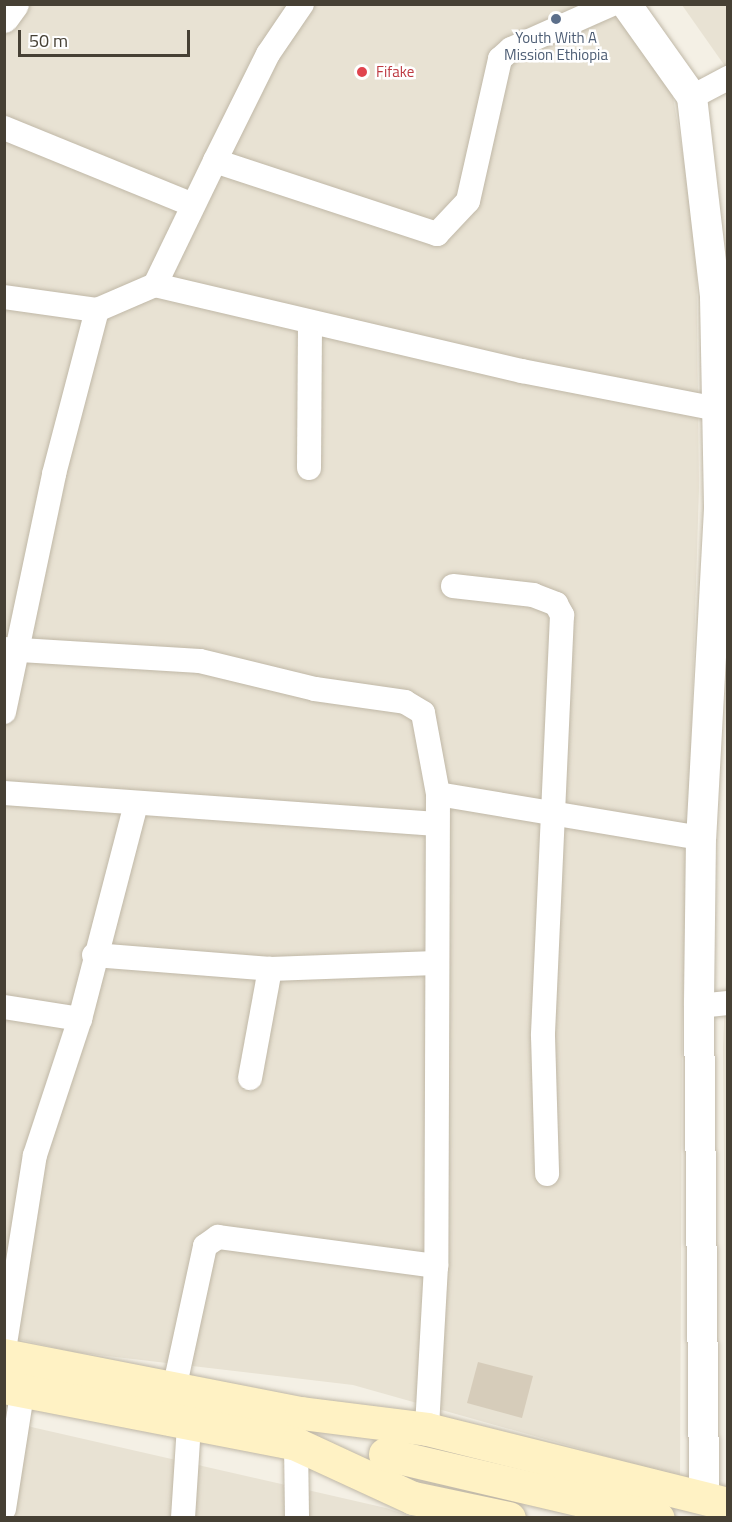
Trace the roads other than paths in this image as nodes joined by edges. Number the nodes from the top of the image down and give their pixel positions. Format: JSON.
{"nodes":[{"id":1,"x":14,"y":4,"type":"edge"},
{"id":2,"x":302,"y":4,"type":"edge"},
{"id":3,"x":612,"y":4,"type":"edge"},
{"id":4,"x":626,"y":4,"type":"edge"},
{"id":5,"x":4,"y":18,"type":"edge"},
{"id":6,"x":728,"y":78,"type":"edge"},
{"id":7,"x":692,"y":97,"type":"junction"},
{"id":8,"x":4,"y":128,"type":"edge"},
{"id":9,"x":216,"y":161,"type":"junction"},
{"id":10,"x":190,"y":204,"type":"junction"},
{"id":11,"x":155,"y":285,"type":"junction"},
{"id":12,"x":721,"y":296,"type":"edge"},
{"id":13,"x":4,"y":297,"type":"edge"},
{"id":14,"x":97,"y":310,"type":"junction"},
{"id":15,"x":310,"y":322,"type":"junction"},
{"id":16,"x":718,"y":409,"type":"junction"},
{"id":17,"x":309,"y":468,"type":"dead end"},
{"id":18,"x":723,"y":512,"type":"edge"},
{"id":19,"x":453,"y":586,"type":"dead end"},
{"id":20,"x":11,"y":650,"type":"edge"},
{"id":21,"x":4,"y":712,"type":"edge"},
{"id":22,"x":4,"y":793,"type":"edge"},
{"id":23,"x":438,"y":794,"type":"junction"},
{"id":24,"x":136,"y":804,"type":"junction"},
{"id":25,"x":550,"y":813,"type":"junction"},
{"id":26,"x":437,"y":824,"type":"junction"},
{"id":27,"x":701,"y":838,"type":"junction"},
{"id":28,"x":94,"y":955,"type":"junction"},
{"id":29,"x":436,"y":963,"type":"junction"},
{"id":30,"x":270,"y":969,"type":"junction"},
{"id":31,"x":713,"y":1004,"type":"edge"},
{"id":32,"x":4,"y":1007,"type":"edge"},
{"id":33,"x":80,"y":1019,"type":"junction"},
{"id":34,"x":250,"y":1078,"type":"dead end"},
{"id":35,"x":547,"y":1174,"type":"dead end"},
{"id":36,"x":436,"y":1266,"type":"junction"},
{"id":37,"x":13,"y":1355,"type":"edge"},
{"id":38,"x":175,"y":1385,"type":"junction"},
{"id":39,"x":13,"y":1389,"type":"edge"},
{"id":40,"x":189,"y":1424,"type":"junction"},
{"id":41,"x":299,"y":1428,"type":"junction"},
{"id":42,"x":427,"y":1429,"type":"junction"},
{"id":43,"x":716,"y":1500,"type":"edge"},
{"id":44,"x":413,"y":1508,"type":"edge"},
{"id":45,"x":4,"y":1509,"type":"edge"},
{"id":46,"x":183,"y":1518,"type":"edge"},
{"id":47,"x":297,"y":1518,"type":"edge"},
{"id":48,"x":509,"y":1518,"type":"edge"},
{"id":49,"x":658,"y":1518,"type":"edge"}],
"edges":[{"from":1,"to":5,"type":"street"},
{"from":2,"to":9,"type":"street"},
{"from":3,"to":9,"type":"street"},
{"from":4,"to":7,"type":"street"},
{"from":6,"to":7,"type":"street"},
{"from":7,"to":12,"type":"street"},
{"from":8,"to":10,"type":"street"},
{"from":9,"to":10,"type":"street"},
{"from":10,"to":11,"type":"street"},
{"from":11,"to":14,"type":"street"},
{"from":11,"to":15,"type":"street"},
{"from":12,"to":16,"type":"street"},
{"from":13,"to":14,"type":"street"},
{"from":14,"to":20,"type":"street"},
{"from":15,"to":16,"type":"street"},
{"from":15,"to":17,"type":"street"},
{"from":16,"to":18,"type":"street"},
{"from":18,"to":27,"type":"street"},
{"from":19,"to":25,"type":"street"},
{"from":20,"to":21,"type":"street"},
{"from":20,"to":23,"type":"street"},
{"from":22,"to":24,"type":"street"},
{"from":23,"to":25,"type":"street"},
{"from":23,"to":26,"type":"street"},
{"from":24,"to":26,"type":"street"},
{"from":24,"to":28,"type":"street"},
{"from":25,"to":27,"type":"street"},
{"from":25,"to":35,"type":"street"},
{"from":26,"to":29,"type":"street"},
{"from":27,"to":31,"type":"street"},
{"from":28,"to":30,"type":"street"},
{"from":28,"to":33,"type":"street"},
{"from":29,"to":30,"type":"street"},
{"from":29,"to":36,"type":"street"},
{"from":30,"to":34,"type":"street"},
{"from":31,"to":43,"type":"street"},
{"from":32,"to":33,"type":"street"},
{"from":33,"to":37,"type":"street"},
{"from":36,"to":38,"type":"street"},
{"from":36,"to":42,"type":"street"},
{"from":37,"to":38,"type":"main road"},
{"from":37,"to":39,"type":"street"},
{"from":38,"to":41,"type":"main road"},
{"from":39,"to":40,"type":"main road"},
{"from":39,"to":45,"type":"street"},
{"from":40,"to":41,"type":"main road"},
{"from":40,"to":46,"type":"street"},
{"from":41,"to":42,"type":"main road"},
{"from":41,"to":44,"type":"main road"},
{"from":41,"to":47,"type":"street"},
{"from":41,"to":49,"type":"main road"},
{"from":42,"to":43,"type":"main road"},
{"from":44,"to":48,"type":"main road"}]}
